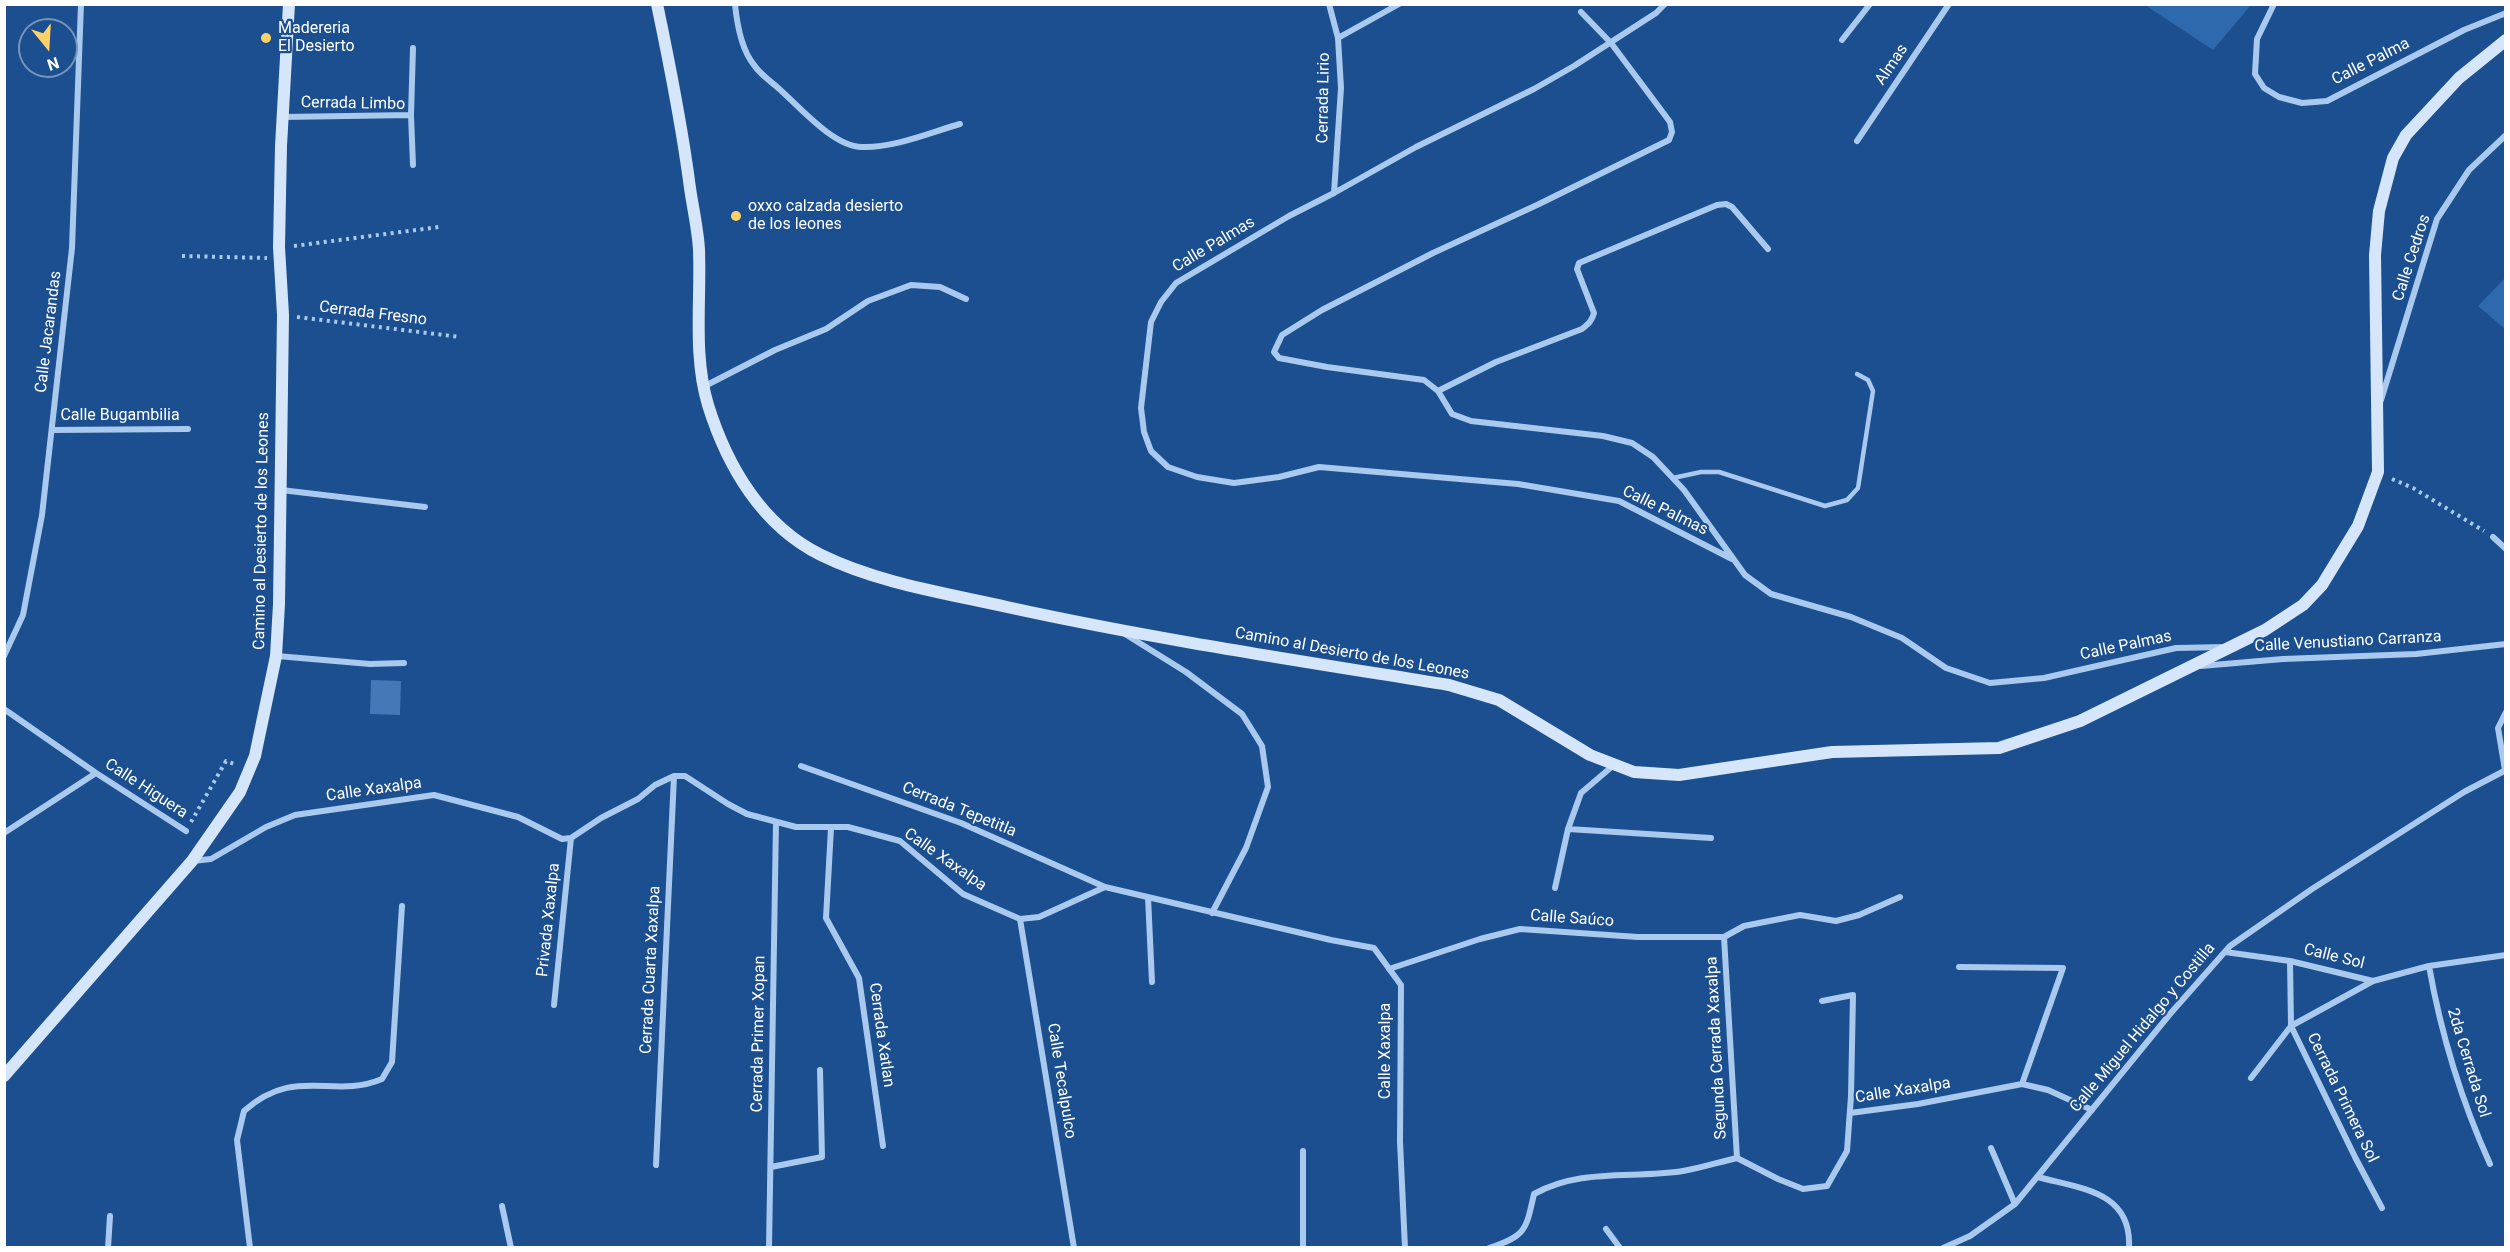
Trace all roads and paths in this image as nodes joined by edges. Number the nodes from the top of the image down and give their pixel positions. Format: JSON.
{"nodes":[{"id":1,"x":81,"y":4,"type":"edge"},
{"id":2,"x":289,"y":4,"type":"edge"},
{"id":3,"x":657,"y":4,"type":"edge"},
{"id":4,"x":735,"y":4,"type":"edge"},
{"id":5,"x":1329,"y":4,"type":"edge"},
{"id":6,"x":1399,"y":4,"type":"edge"},
{"id":7,"x":1665,"y":4,"type":"edge"},
{"id":8,"x":1870,"y":4,"type":"edge"},
{"id":9,"x":1949,"y":4,"type":"edge"},
{"id":10,"x":2274,"y":4,"type":"edge"},
{"id":11,"x":1581,"y":12,"type":"dead end"},
{"id":12,"x":2505,"y":14,"type":"edge"},
{"id":13,"x":1338,"y":38,"type":"junction"},
{"id":14,"x":1842,"y":40,"type":"dead end"},
{"id":15,"x":2505,"y":40,"type":"edge"},
{"id":16,"x":1611,"y":43,"type":"junction"},
{"id":17,"x":413,"y":48,"type":"dead end"},
{"id":18,"x":411,"y":115,"type":"junction"},
{"id":19,"x":283,"y":117,"type":"junction"},
{"id":20,"x":960,"y":124,"type":"dead end"},
{"id":21,"x":2505,"y":135,"type":"edge"},
{"id":22,"x":1857,"y":141,"type":"dead end"},
{"id":23,"x":413,"y":165,"type":"dead end"},
{"id":24,"x":1334,"y":194,"type":"junction"},
{"id":25,"x":439,"y":227,"type":"dead end"},
{"id":26,"x":1768,"y":249,"type":"dead end"},
{"id":27,"x":279,"y":253,"type":"junction"},
{"id":28,"x":182,"y":256,"type":"dead end"},
{"id":29,"x":966,"y":299,"type":"dead end"},
{"id":30,"x":283,"y":315,"type":"junction"},
{"id":31,"x":460,"y":338,"type":"dead end"},
{"id":32,"x":1857,"y":374,"type":"dead end"},
{"id":33,"x":703,"y":387,"type":"junction"},
{"id":34,"x":1438,"y":391,"type":"junction"},
{"id":35,"x":2378,"y":409,"type":"junction"},
{"id":36,"x":52,"y":429,"type":"junction"},
{"id":37,"x":188,"y":429,"type":"dead end"},
{"id":38,"x":2378,"y":472,"type":"junction"},
{"id":39,"x":1673,"y":478,"type":"junction"},
{"id":40,"x":281,"y":490,"type":"junction"},
{"id":41,"x":425,"y":507,"type":"dead end"},
{"id":42,"x":2493,"y":537,"type":"joint"},
{"id":43,"x":2505,"y":549,"type":"edge"},
{"id":44,"x":1734,"y":560,"type":"junction"},
{"id":45,"x":1120,"y":632,"type":"junction"},
{"id":46,"x":2505,"y":644,"type":"edge"},
{"id":47,"x":2234,"y":647,"type":"junction"},
{"id":48,"x":4,"y":656,"type":"edge"},
{"id":49,"x":276,"y":656,"type":"junction"},
{"id":50,"x":404,"y":663,"type":"dead end"},
{"id":51,"x":2193,"y":667,"type":"junction"},
{"id":52,"x":4,"y":709,"type":"edge"},
{"id":53,"x":2505,"y":712,"type":"edge"},
{"id":54,"x":1615,"y":764,"type":"junction"},
{"id":55,"x":801,"y":766,"type":"dead end"},
{"id":56,"x":250,"y":770,"type":"junction"},
{"id":57,"x":2505,"y":770,"type":"edge"},
{"id":58,"x":96,"y":773,"type":"junction"},
{"id":59,"x":674,"y":776,"type":"junction"},
{"id":60,"x":776,"y":822,"type":"junction"},
{"id":61,"x":831,"y":828,"type":"junction"},
{"id":62,"x":1568,"y":829,"type":"junction"},
{"id":63,"x":186,"y":831,"type":"joint"},
{"id":64,"x":4,"y":833,"type":"edge"},
{"id":65,"x":571,"y":838,"type":"junction"},
{"id":66,"x":1711,"y":838,"type":"dead end"},
{"id":67,"x":192,"y":861,"type":"junction"},
{"id":68,"x":1105,"y":887,"type":"junction"},
{"id":69,"x":1555,"y":888,"type":"dead end"},
{"id":70,"x":1148,"y":897,"type":"junction"},
{"id":71,"x":1900,"y":897,"type":"dead end"},
{"id":72,"x":402,"y":906,"type":"dead end"},
{"id":73,"x":1212,"y":913,"type":"junction"},
{"id":74,"x":1020,"y":919,"type":"junction"},
{"id":75,"x":1724,"y":937,"type":"junction"},
{"id":76,"x":2225,"y":952,"type":"junction"},
{"id":77,"x":2505,"y":955,"type":"edge"},
{"id":78,"x":2290,"y":961,"type":"junction"},
{"id":79,"x":2429,"y":966,"type":"junction"},
{"id":80,"x":1959,"y":967,"type":"dead end"},
{"id":81,"x":1389,"y":969,"type":"junction"},
{"id":82,"x":2373,"y":981,"type":"junction"},
{"id":83,"x":1152,"y":982,"type":"dead end"},
{"id":84,"x":1822,"y":1001,"type":"dead end"},
{"id":85,"x":554,"y":1005,"type":"dead end"},
{"id":86,"x":2291,"y":1026,"type":"junction"},
{"id":87,"x":820,"y":1070,"type":"dead end"},
{"id":88,"x":4,"y":1076,"type":"edge"},
{"id":89,"x":2251,"y":1078,"type":"dead end"},
{"id":90,"x":2022,"y":1084,"type":"junction"},
{"id":91,"x":2092,"y":1110,"type":"junction"},
{"id":92,"x":1850,"y":1113,"type":"junction"},
{"id":93,"x":883,"y":1146,"type":"dead end"},
{"id":94,"x":1991,"y":1148,"type":"dead end"},
{"id":95,"x":1304,"y":1151,"type":"dead end"},
{"id":96,"x":1737,"y":1158,"type":"junction"},
{"id":97,"x":2490,"y":1164,"type":"dead end"},
{"id":98,"x":656,"y":1165,"type":"dead end"},
{"id":99,"x":771,"y":1167,"type":"junction"},
{"id":100,"x":2038,"y":1177,"type":"junction"},
{"id":101,"x":2014,"y":1204,"type":"junction"},
{"id":102,"x":502,"y":1206,"type":"dead end"},
{"id":103,"x":2382,"y":1208,"type":"dead end"},
{"id":104,"x":110,"y":1216,"type":"dead end"},
{"id":105,"x":1606,"y":1229,"type":"dead end"},
{"id":106,"x":108,"y":1248,"type":"edge"},
{"id":107,"x":250,"y":1248,"type":"edge"},
{"id":108,"x":511,"y":1248,"type":"edge"},
{"id":109,"x":769,"y":1248,"type":"edge"},
{"id":110,"x":1074,"y":1248,"type":"edge"},
{"id":111,"x":1303,"y":1248,"type":"edge"},
{"id":112,"x":1405,"y":1248,"type":"edge"},
{"id":113,"x":1489,"y":1248,"type":"edge"},
{"id":114,"x":1620,"y":1248,"type":"edge"},
{"id":115,"x":1943,"y":1248,"type":"edge"},
{"id":116,"x":2129,"y":1248,"type":"edge"}],
"edges":[{"from":1,"to":36,"type":"street","name":"Calle Jacarandas"},
{"from":2,"to":19,"type":"main road","name":"Camino al Desierto de los Leones"},
{"from":3,"to":33,"type":"main road","name":"Camino al Desierto de los Leones"},
{"from":4,"to":20,"type":"street"},
{"from":5,"to":13,"type":"street","name":"Cerrada Lirio"},
{"from":6,"to":13,"type":"street"},
{"from":7,"to":16,"type":"street"},
{"from":8,"to":14,"type":"street"},
{"from":9,"to":22,"type":"street","name":"Almas"},
{"from":10,"to":12,"type":"street","name":"Calle Palma"},
{"from":11,"to":16,"type":"street","name":"Calle Palmas"},
{"from":13,"to":24,"type":"street","name":"Cerrada Lirio"},
{"from":15,"to":35,"type":"main road","name":"Camino al Desierto de los Leones"},
{"from":16,"to":24,"type":"street","name":"Calle Palmas"},
{"from":16,"to":34,"type":"street","name":"Calle Palmas"},
{"from":17,"to":18,"type":"street"},
{"from":18,"to":19,"type":"street","name":"Cerrada Limbo"},
{"from":18,"to":23,"type":"street","name":"Cerrada Limbo"},
{"from":19,"to":27,"type":"main road","name":"Camino al Desierto de los Leones"},
{"from":21,"to":35,"type":"street","name":"Calle Cedros"},
{"from":24,"to":44,"type":"street","name":"Calle Palmas"},
{"from":25,"to":27,"type":"path"},
{"from":26,"to":34,"type":"street"},
{"from":27,"to":28,"type":"path"},
{"from":27,"to":30,"type":"main road","name":"Camino al Desierto de los Leones"},
{"from":29,"to":33,"type":"street"},
{"from":30,"to":31,"type":"path","name":"Cerrada Fresno"},
{"from":30,"to":40,"type":"main road","name":"Camino al Desierto de los Leones"},
{"from":32,"to":39,"type":"lane"},
{"from":33,"to":45,"type":"main road","name":"Camino al Desierto de los Leones"},
{"from":34,"to":39,"type":"street","name":"Calle Palmas"},
{"from":35,"to":38,"type":"main road","name":"Camino al Desierto de los Leones"},
{"from":36,"to":37,"type":"street","name":"Calle Bugambilia"},
{"from":36,"to":48,"type":"street","name":"Calle Jacarandas"},
{"from":38,"to":42,"type":"path"},
{"from":38,"to":47,"type":"main road","name":"Camino al Desierto de los Leones"},
{"from":39,"to":44,"type":"street","name":"Calle Palmas"},
{"from":40,"to":41,"type":"street"},
{"from":40,"to":49,"type":"main road","name":"Camino al Desierto de los Leones"},
{"from":42,"to":43,"type":"street"},
{"from":44,"to":47,"type":"street","name":"Calle Palmas"},
{"from":45,"to":54,"type":"main road","name":"Camino al Desierto de los Leones"},
{"from":45,"to":73,"type":"street"},
{"from":46,"to":51,"type":"street","name":"Calle Venustiano Carranza"},
{"from":47,"to":51,"type":"main road","name":"Camino al Desierto de los Leones"},
{"from":49,"to":50,"type":"street"},
{"from":49,"to":56,"type":"main road","name":"Camino al Desierto de los Leones"},
{"from":51,"to":54,"type":"main road","name":"Camino al Desierto de los Leones"},
{"from":52,"to":58,"type":"street","name":"Calle Higuera"},
{"from":53,"to":57,"type":"street"},
{"from":54,"to":62,"type":"street"},
{"from":55,"to":68,"type":"street","name":"Cerrada Tepetitla"},
{"from":56,"to":63,"type":"path","name":"Calle Higuera"},
{"from":56,"to":67,"type":"main road","name":"Camino al Desierto de los Leones"},
{"from":57,"to":76,"type":"street","name":"Calle Miguel Hidalgo y Costilla"},
{"from":58,"to":63,"type":"street","name":"Calle Higuera"},
{"from":58,"to":64,"type":"street"},
{"from":59,"to":60,"type":"street","name":"Calle Xaxalpa"},
{"from":59,"to":65,"type":"street"},
{"from":59,"to":98,"type":"street","name":"Cerrada Cuarta Xaxalpa"},
{"from":60,"to":61,"type":"street","name":"Calle Xaxalpa"},
{"from":60,"to":99,"type":"street","name":"Cerrada Primer Xopan"},
{"from":61,"to":74,"type":"street","name":"Calle Xaxalpa"},
{"from":61,"to":93,"type":"street","name":"Cerrada Xatlan"},
{"from":62,"to":66,"type":"street"},
{"from":62,"to":69,"type":"street"},
{"from":65,"to":67,"type":"street","name":"Calle Xaxalpa"},
{"from":65,"to":85,"type":"street","name":"Privada Xaxalpa"},
{"from":67,"to":88,"type":"main road","name":"Camino al Desierto de los Leones"},
{"from":68,"to":70,"type":"street","name":"Calle Xaxalpa"},
{"from":68,"to":74,"type":"street"},
{"from":70,"to":73,"type":"street","name":"Calle Xaxalpa"},
{"from":70,"to":83,"type":"street"},
{"from":71,"to":75,"type":"street"},
{"from":72,"to":107,"type":"street"},
{"from":73,"to":81,"type":"street","name":"Calle Xaxalpa"},
{"from":74,"to":110,"type":"street","name":"Calle Tecalpulco"},
{"from":75,"to":81,"type":"street","name":"Calle Saúco"},
{"from":75,"to":96,"type":"street","name":"Segunda Cerrada Xaxalpa"},
{"from":76,"to":78,"type":"street","name":"Calle Sol"},
{"from":76,"to":91,"type":"street","name":"Calle Miguel Hidalgo y Costilla"},
{"from":77,"to":79,"type":"street","name":"Calle Sol"},
{"from":78,"to":82,"type":"street","name":"Calle Sol"},
{"from":78,"to":86,"type":"street","name":"Cerrada Primera Sol"},
{"from":79,"to":82,"type":"street","name":"Calle Sol"},
{"from":79,"to":97,"type":"street","name":"2da Cerrada Sol"},
{"from":80,"to":90,"type":"street"},
{"from":81,"to":112,"type":"street","name":"Calle Xaxalpa"},
{"from":82,"to":86,"type":"street"},
{"from":84,"to":92,"type":"street"},
{"from":86,"to":89,"type":"street"},
{"from":86,"to":103,"type":"street","name":"Cerrada Primera Sol"},
{"from":87,"to":99,"type":"street"},
{"from":90,"to":91,"type":"street","name":"Calle Xaxalpa"},
{"from":90,"to":92,"type":"street","name":"Calle Xaxalpa"},
{"from":91,"to":100,"type":"street","name":"Calle Miguel Hidalgo y Costilla"},
{"from":92,"to":96,"type":"street","name":"Calle Xaxalpa"},
{"from":94,"to":101,"type":"street"},
{"from":95,"to":111,"type":"street"},
{"from":96,"to":113,"type":"street"},
{"from":99,"to":109,"type":"street","name":"Cerrada Primer Xopan"},
{"from":100,"to":101,"type":"street","name":"Calle Miguel Hidalgo y Costilla"},
{"from":100,"to":116,"type":"street"},
{"from":101,"to":115,"type":"street","name":"Calle Miguel Hidalgo y Costilla"},
{"from":102,"to":108,"type":"street"},
{"from":104,"to":106,"type":"street"},
{"from":105,"to":114,"type":"street"}]}
